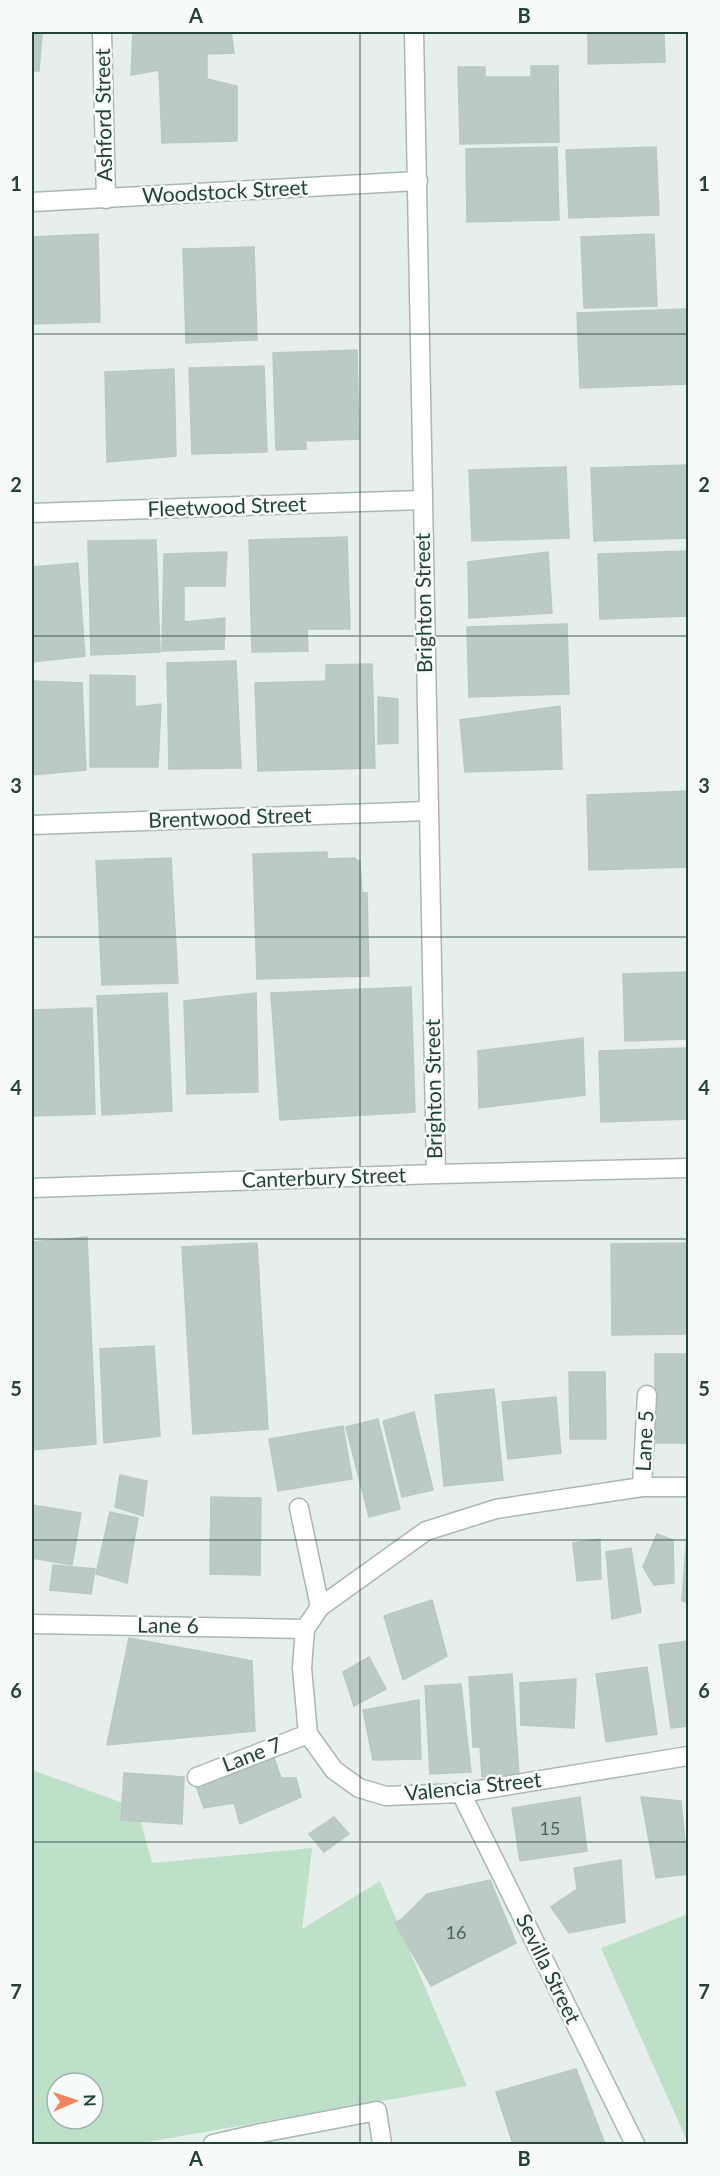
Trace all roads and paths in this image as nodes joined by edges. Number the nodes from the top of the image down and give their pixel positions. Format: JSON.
{"nodes":[{"id":1,"x":102,"y":32,"type":"edge"},
{"id":2,"x":414,"y":32,"type":"edge"},
{"id":3,"x":418,"y":181,"type":"junction"},
{"id":4,"x":106,"y":199,"type":"junction"},
{"id":5,"x":32,"y":202,"type":"edge"},
{"id":6,"x":422,"y":500,"type":"junction"},
{"id":7,"x":32,"y":513,"type":"edge"},
{"id":8,"x":428,"y":811,"type":"junction"},
{"id":9,"x":32,"y":825,"type":"edge"},
{"id":10,"x":688,"y":1168,"type":"edge"},
{"id":11,"x":436,"y":1174,"type":"junction"},
{"id":12,"x":32,"y":1188,"type":"edge"},
{"id":13,"x":647,"y":1395,"type":"dead end"},
{"id":14,"x":642,"y":1487,"type":"junction"},
{"id":15,"x":688,"y":1487,"type":"edge"},
{"id":16,"x":299,"y":1508,"type":"dead end"},
{"id":17,"x":320,"y":1607,"type":"junction"},
{"id":18,"x":32,"y":1624,"type":"edge"},
{"id":19,"x":305,"y":1629,"type":"junction"},
{"id":20,"x":308,"y":1734,"type":"junction"},
{"id":21,"x":688,"y":1756,"type":"edge"},
{"id":22,"x":197,"y":1777,"type":"dead end"},
{"id":23,"x":461,"y":1793,"type":"junction"},
{"id":24,"x":262,"y":2139,"type":"edge"},
{"id":25,"x":213,"y":2145,"type":"edge"},
{"id":26,"x":382,"y":2145,"type":"edge"},
{"id":27,"x":635,"y":2145,"type":"edge"}],
"edges":[{"from":1,"to":4,"type":"street","name":"Ashford Street"},
{"from":2,"to":3,"type":"street","name":"Brighton Street"},
{"from":3,"to":4,"type":"street","name":"Woodstock Street"},
{"from":3,"to":6,"type":"street","name":"Brighton Street"},
{"from":4,"to":5,"type":"street","name":"Woodstock Street"},
{"from":6,"to":7,"type":"street","name":"Fleetwood Street"},
{"from":6,"to":8,"type":"street","name":"Brighton Street"},
{"from":8,"to":9,"type":"street","name":"Brentwood Street"},
{"from":8,"to":11,"type":"street","name":"Brighton Street"},
{"from":10,"to":11,"type":"street","name":"Canterbury Street"},
{"from":11,"to":12,"type":"street","name":"Canterbury Street"},
{"from":13,"to":14,"type":"street","name":"Lane 5"},
{"from":14,"to":15,"type":"street"},
{"from":14,"to":17,"type":"street"},
{"from":16,"to":17,"type":"street"},
{"from":17,"to":19,"type":"street"},
{"from":18,"to":19,"type":"street","name":"Lane 6"},
{"from":19,"to":20,"type":"street"},
{"from":20,"to":22,"type":"street","name":"Lane 7"},
{"from":20,"to":23,"type":"street","name":"Valencia Street"},
{"from":21,"to":23,"type":"street","name":"Valencia Street"},
{"from":23,"to":27,"type":"street","name":"Sevilla Street"},
{"from":24,"to":25,"type":"street"},
{"from":24,"to":26,"type":"street"}]}
